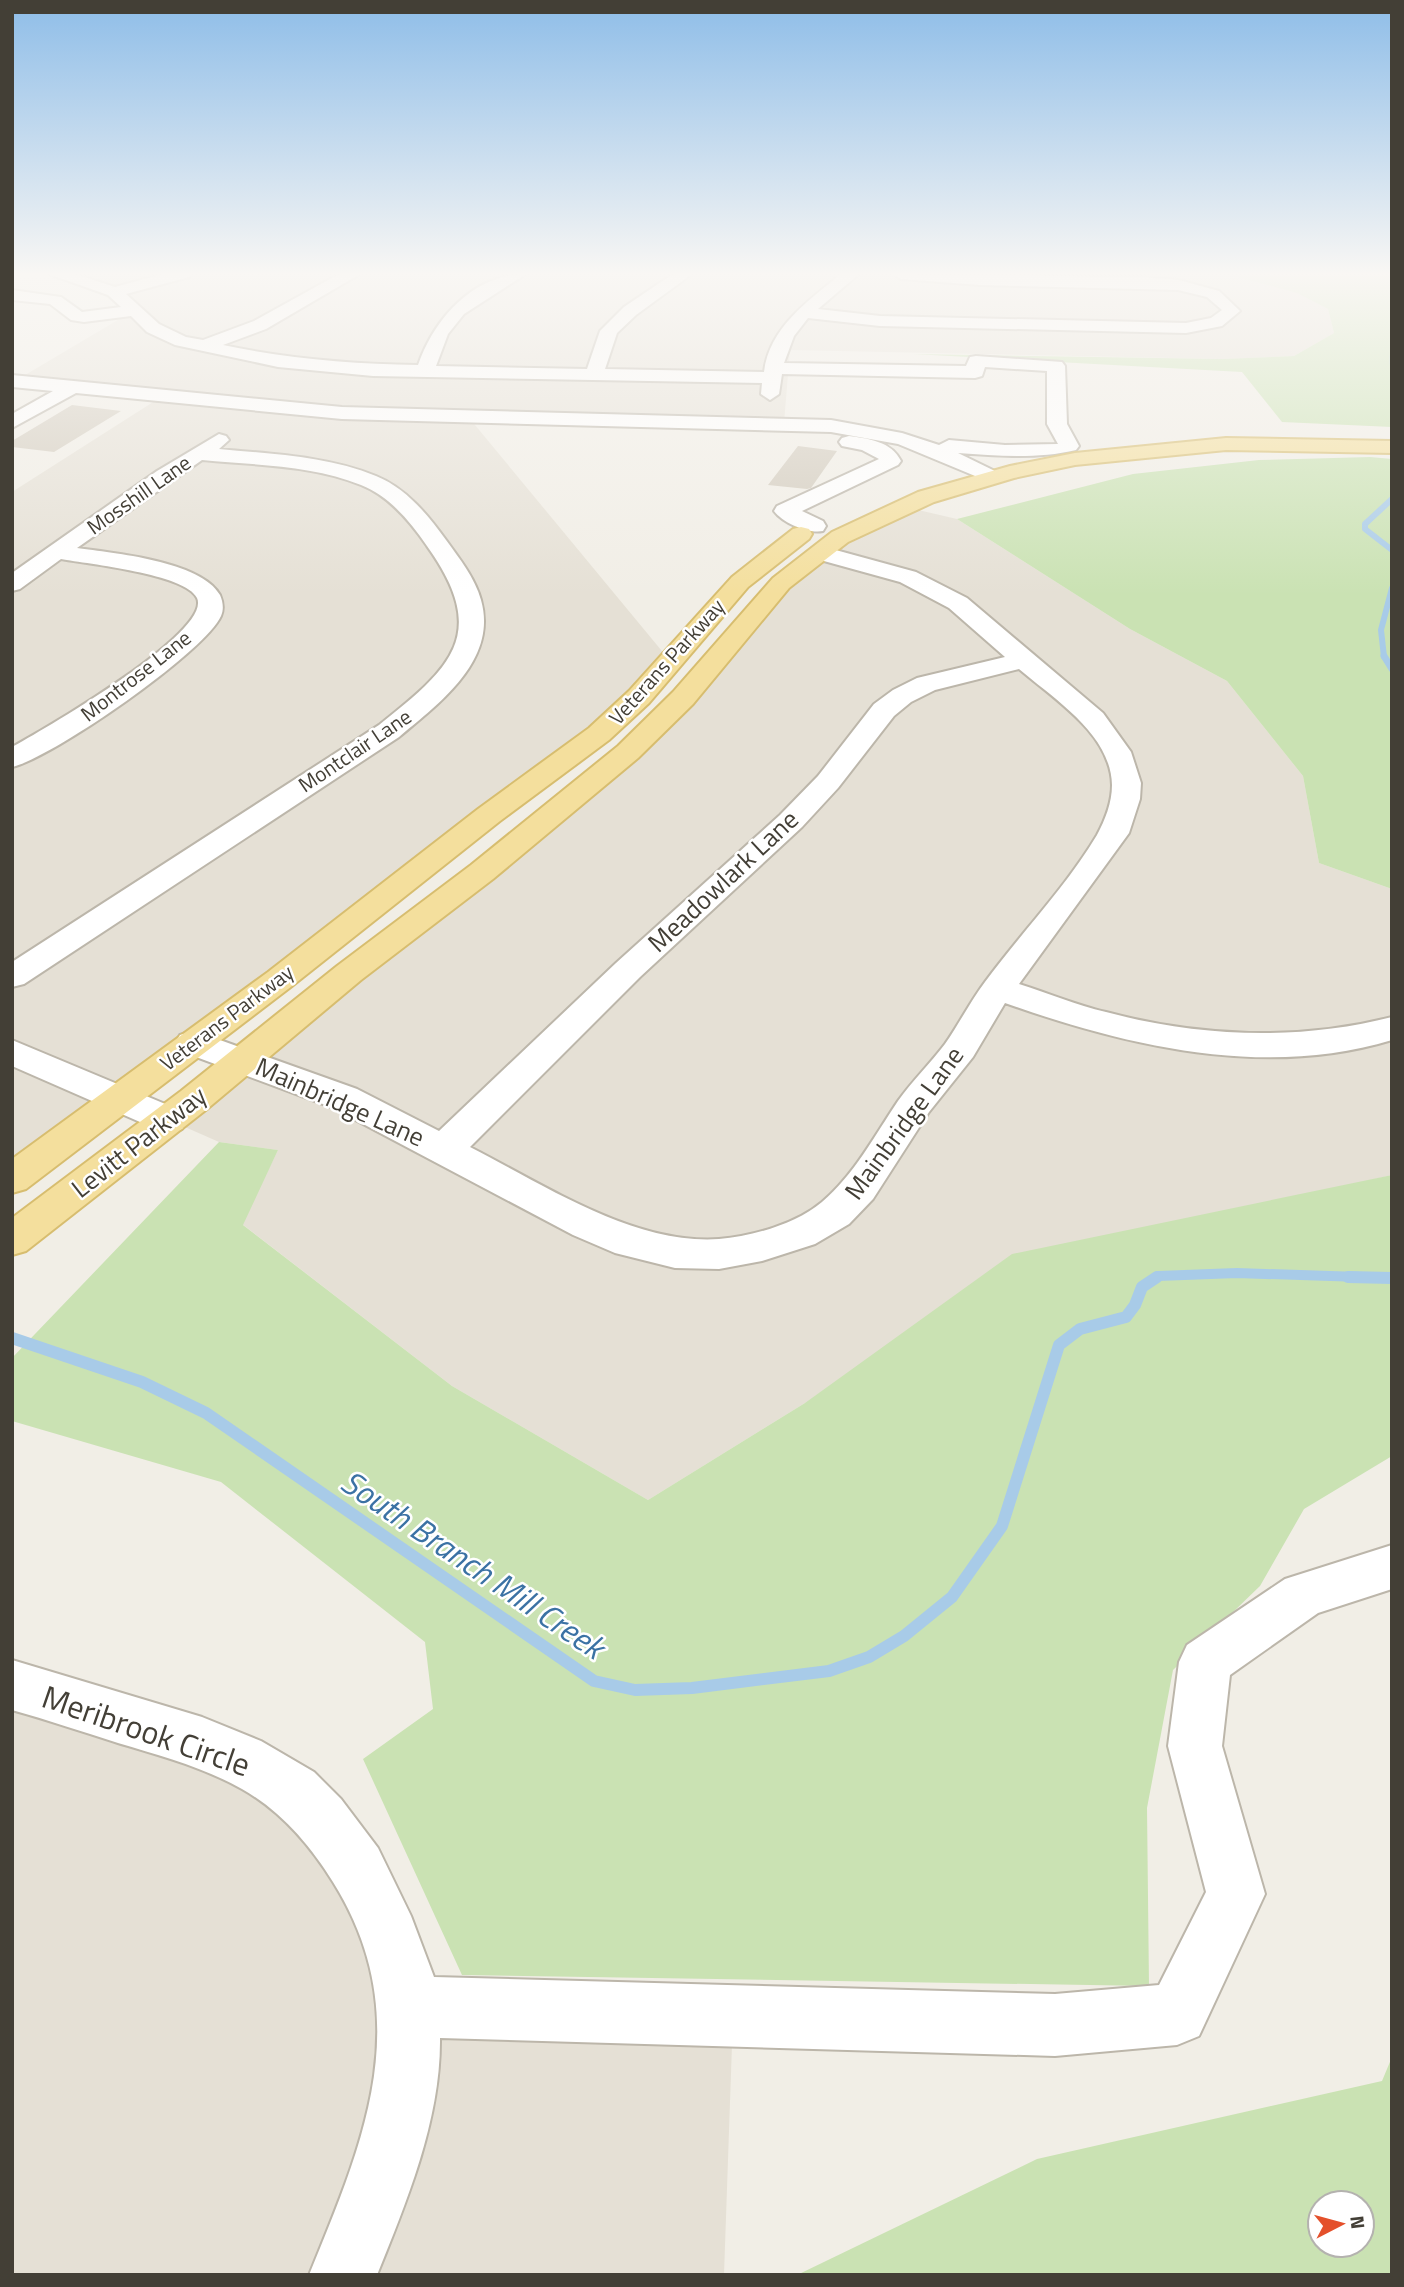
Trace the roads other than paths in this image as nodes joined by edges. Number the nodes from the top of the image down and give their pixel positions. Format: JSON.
{"nodes":[{"id":1,"x":12,"y":381,"type":"edge"},
{"id":2,"x":772,"y":381,"type":"edge"},
{"id":3,"x":1056,"y":381,"type":"edge"},
{"id":4,"x":73,"y":387,"type":"junction"},
{"id":5,"x":12,"y":402,"type":"edge"},
{"id":6,"x":42,"y":405,"type":"junction"},
{"id":7,"x":266,"y":407,"type":"junction"},
{"id":8,"x":590,"y":420,"type":"junction"},
{"id":9,"x":12,"y":422,"type":"edge"},
{"id":10,"x":765,"y":423,"type":"junction"},
{"id":11,"x":781,"y":437,"type":"junction"},
{"id":12,"x":902,"y":439,"type":"junction"},
{"id":13,"x":1392,"y":440,"type":"edge"},
{"id":14,"x":1061,"y":447,"type":"junction"},
{"id":15,"x":1392,"y":447,"type":"edge"},
{"id":16,"x":199,"y":453,"type":"junction"},
{"id":17,"x":966,"y":466,"type":"junction"},
{"id":18,"x":992,"y":477,"type":"junction"},
{"id":19,"x":895,"y":488,"type":"dead end"},
{"id":20,"x":825,"y":531,"type":"junction"},
{"id":21,"x":58,"y":552,"type":"junction"},
{"id":22,"x":12,"y":584,"type":"edge"},
{"id":23,"x":1025,"y":660,"type":"junction"},
{"id":24,"x":12,"y":759,"type":"edge"},
{"id":25,"x":12,"y":977,"type":"edge"},
{"id":26,"x":998,"y":988,"type":"junction"},
{"id":27,"x":1392,"y":1028,"type":"edge"},
{"id":28,"x":193,"y":1044,"type":"junction"},
{"id":29,"x":12,"y":1052,"type":"edge"},
{"id":30,"x":243,"y":1059,"type":"junction"},
{"id":31,"x":118,"y":1100,"type":"junction"},
{"id":32,"x":169,"y":1120,"type":"junction"},
{"id":33,"x":444,"y":1150,"type":"junction"},
{"id":34,"x":12,"y":1179,"type":"edge"},
{"id":35,"x":23,"y":1231,"type":"edge"},
{"id":36,"x":1392,"y":1567,"type":"edge"},
{"id":37,"x":12,"y":1685,"type":"edge"},
{"id":38,"x":408,"y":2007,"type":"junction"},
{"id":39,"x":343,"y":2275,"type":"edge"}],
"edges":[{"from":1,"to":4,"type":"street"},
{"from":2,"to":10,"type":"street"},
{"from":3,"to":14,"type":"street"},
{"from":4,"to":6,"type":"street"},
{"from":4,"to":7,"type":"street"},
{"from":5,"to":6,"type":"street"},
{"from":6,"to":9,"type":"street"},
{"from":7,"to":8,"type":"street"},
{"from":7,"to":16,"type":"street","name":"Mosshill Lane"},
{"from":8,"to":10,"type":"street"},
{"from":8,"to":11,"type":"street"},
{"from":10,"to":11,"type":"street"},
{"from":10,"to":12,"type":"street"},
{"from":11,"to":20,"type":"street","name":"Mainbridge Lane"},
{"from":12,"to":14,"type":"street"},
{"from":12,"to":17,"type":"street"},
{"from":13,"to":14,"type":"main road"},
{"from":14,"to":17,"type":"main road"},
{"from":15,"to":18,"type":"main road","name":"Veterans Parkway"},
{"from":16,"to":21,"type":"street","name":"Mosshill Lane"},
{"from":16,"to":25,"type":"street","name":"Montclair Lane"},
{"from":17,"to":18,"type":"street"},
{"from":17,"to":19,"type":"main road"},
{"from":18,"to":20,"type":"main road","name":"Veterans Parkway"},
{"from":20,"to":23,"type":"street","name":"Mainbridge Lane"},
{"from":20,"to":28,"type":"main road","name":"Veterans Parkway"},
{"from":20,"to":30,"type":"main road","name":"Veterans Parkway"},
{"from":21,"to":22,"type":"street","name":"Mosshill Lane"},
{"from":21,"to":24,"type":"street","name":"Montrose Lane"},
{"from":23,"to":26,"type":"street","name":"Mainbridge Lane"},
{"from":23,"to":33,"type":"street","name":"Meadowlark Lane"},
{"from":26,"to":27,"type":"street"},
{"from":26,"to":33,"type":"street","name":"Mainbridge Lane"},
{"from":28,"to":30,"type":"street","name":"Mainbridge Lane"},
{"from":28,"to":31,"type":"main road","name":"Veterans Parkway"},
{"from":29,"to":31,"type":"street"},
{"from":30,"to":32,"type":"main road","name":"Levitt Parkway"},
{"from":30,"to":33,"type":"street","name":"Mainbridge Lane"},
{"from":31,"to":32,"type":"street"},
{"from":31,"to":34,"type":"main road","name":"Veterans Parkway"},
{"from":32,"to":35,"type":"main road","name":"Levitt Parkway"},
{"from":36,"to":38,"type":"street"},
{"from":37,"to":38,"type":"street","name":"Meribrook Circle"},
{"from":38,"to":39,"type":"street","name":"Meribrook Circle"}]}
